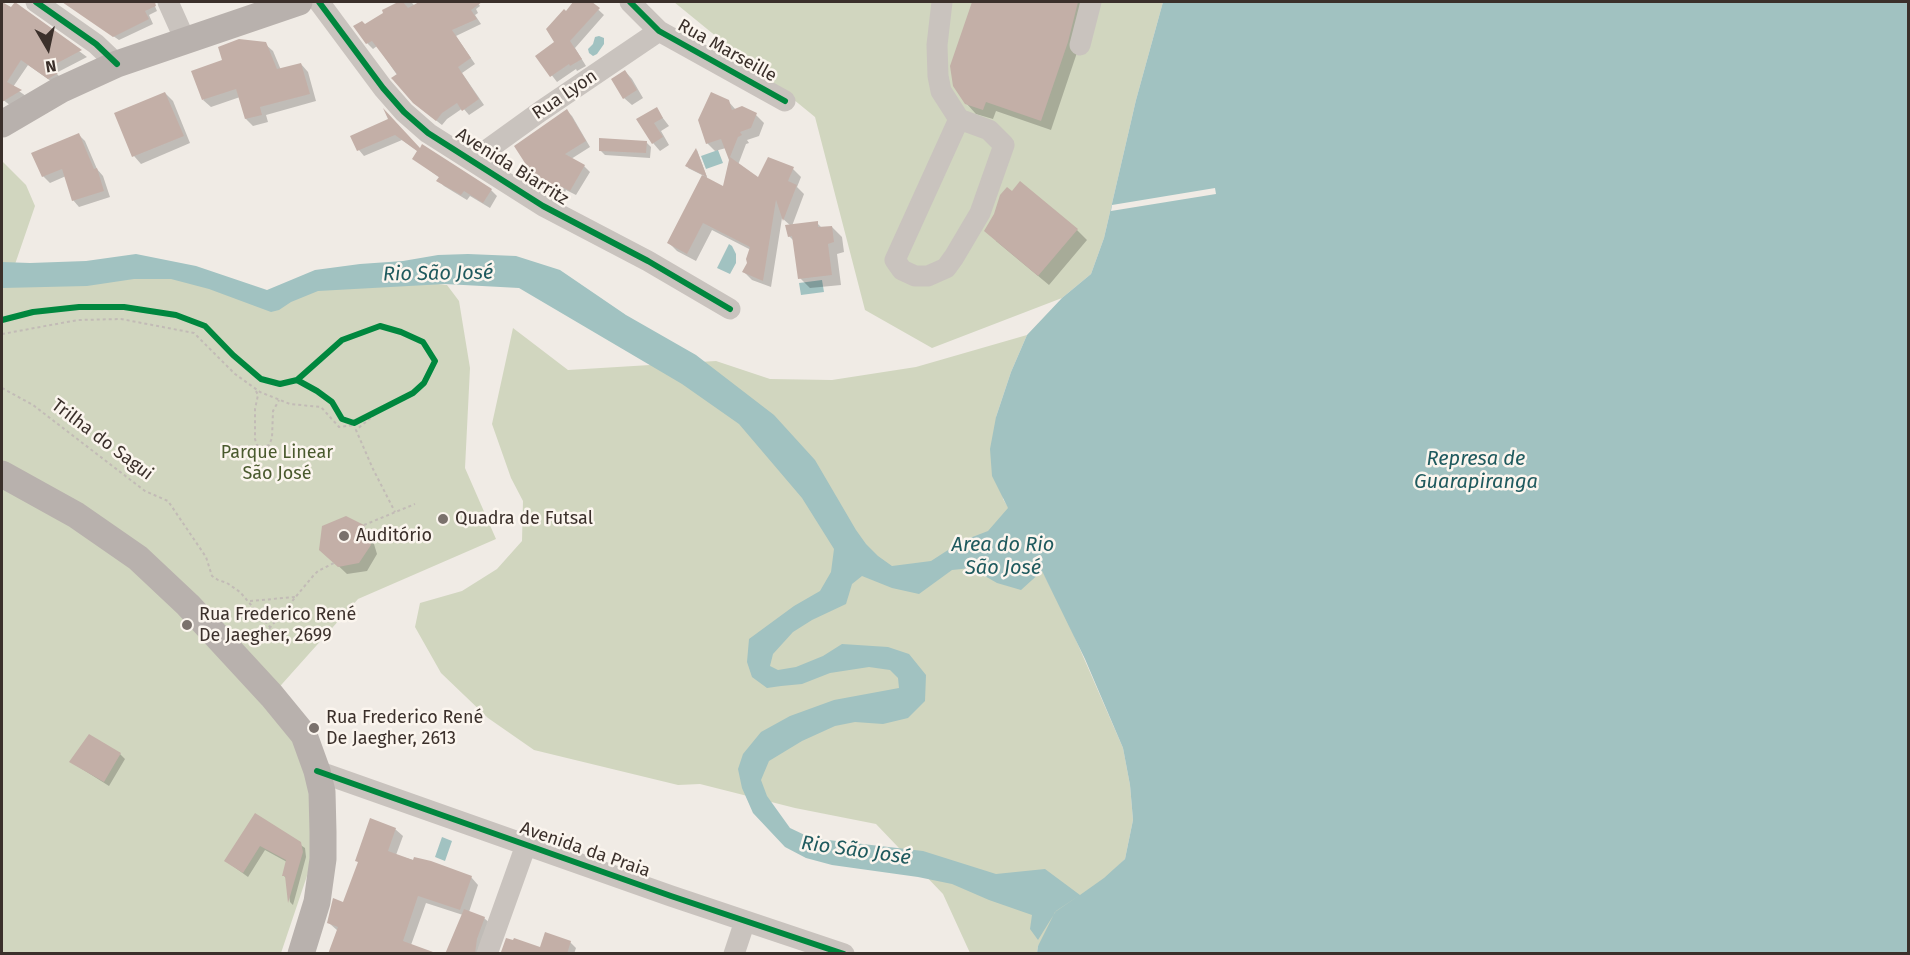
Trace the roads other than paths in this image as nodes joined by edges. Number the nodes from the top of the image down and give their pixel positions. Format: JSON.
{"nodes":[{"id":1,"x":36,"y":2,"type":"edge"},
{"id":2,"x":168,"y":2,"type":"edge"},
{"id":3,"x":298,"y":2,"type":"edge"},
{"id":4,"x":319,"y":2,"type":"edge"},
{"id":5,"x":630,"y":2,"type":"edge"},
{"id":6,"x":942,"y":2,"type":"edge"},
{"id":7,"x":1091,"y":2,"type":"edge"},
{"id":8,"x":659,"y":31,"type":"junction"},
{"id":9,"x":185,"y":40,"type":"junction"},
{"id":10,"x":1080,"y":45,"type":"dead end"},
{"id":11,"x":117,"y":64,"type":"junction"},
{"id":12,"x":785,"y":100,"type":"dead end"},
{"id":13,"x":959,"y":119,"type":"junction"},
{"id":14,"x":2,"y":124,"type":"edge"},
{"id":15,"x":473,"y":160,"type":"junction"},
{"id":16,"x":730,"y":309,"type":"dead end"},
{"id":17,"x":2,"y":474,"type":"edge"},
{"id":18,"x":317,"y":771,"type":"junction"},
{"id":19,"x":526,"y":845,"type":"junction"},
{"id":20,"x":745,"y":921,"type":"junction"},
{"id":21,"x":301,"y":954,"type":"edge"},
{"id":22,"x":487,"y":954,"type":"edge"},
{"id":23,"x":734,"y":954,"type":"edge"},
{"id":24,"x":844,"y":954,"type":"edge"}],
"edges":[{"from":1,"to":11,"type":"street"},
{"from":2,"to":9,"type":"street"},
{"from":3,"to":9,"type":"main road"},
{"from":4,"to":15,"type":"street","name":"Avenida Biarritz"},
{"from":5,"to":8,"type":"street","name":"Rua Marseille"},
{"from":6,"to":13,"type":"street"},
{"from":7,"to":10,"type":"street"},
{"from":8,"to":12,"type":"street","name":"Rua Marseille"},
{"from":8,"to":15,"type":"street","name":"Rua Lyon"},
{"from":9,"to":11,"type":"main road"},
{"from":11,"to":14,"type":"main road"},
{"from":13,"to":13,"type":"street"},
{"from":15,"to":16,"type":"street","name":"Avenida Biarritz"},
{"from":17,"to":18,"type":"main road"},
{"from":18,"to":19,"type":"street","name":"Avenida da Praia"},
{"from":18,"to":21,"type":"main road"},
{"from":19,"to":20,"type":"street","name":"Avenida da Praia"},
{"from":19,"to":22,"type":"street"},
{"from":20,"to":23,"type":"street"},
{"from":20,"to":24,"type":"street","name":"Avenida da Praia"}]}
